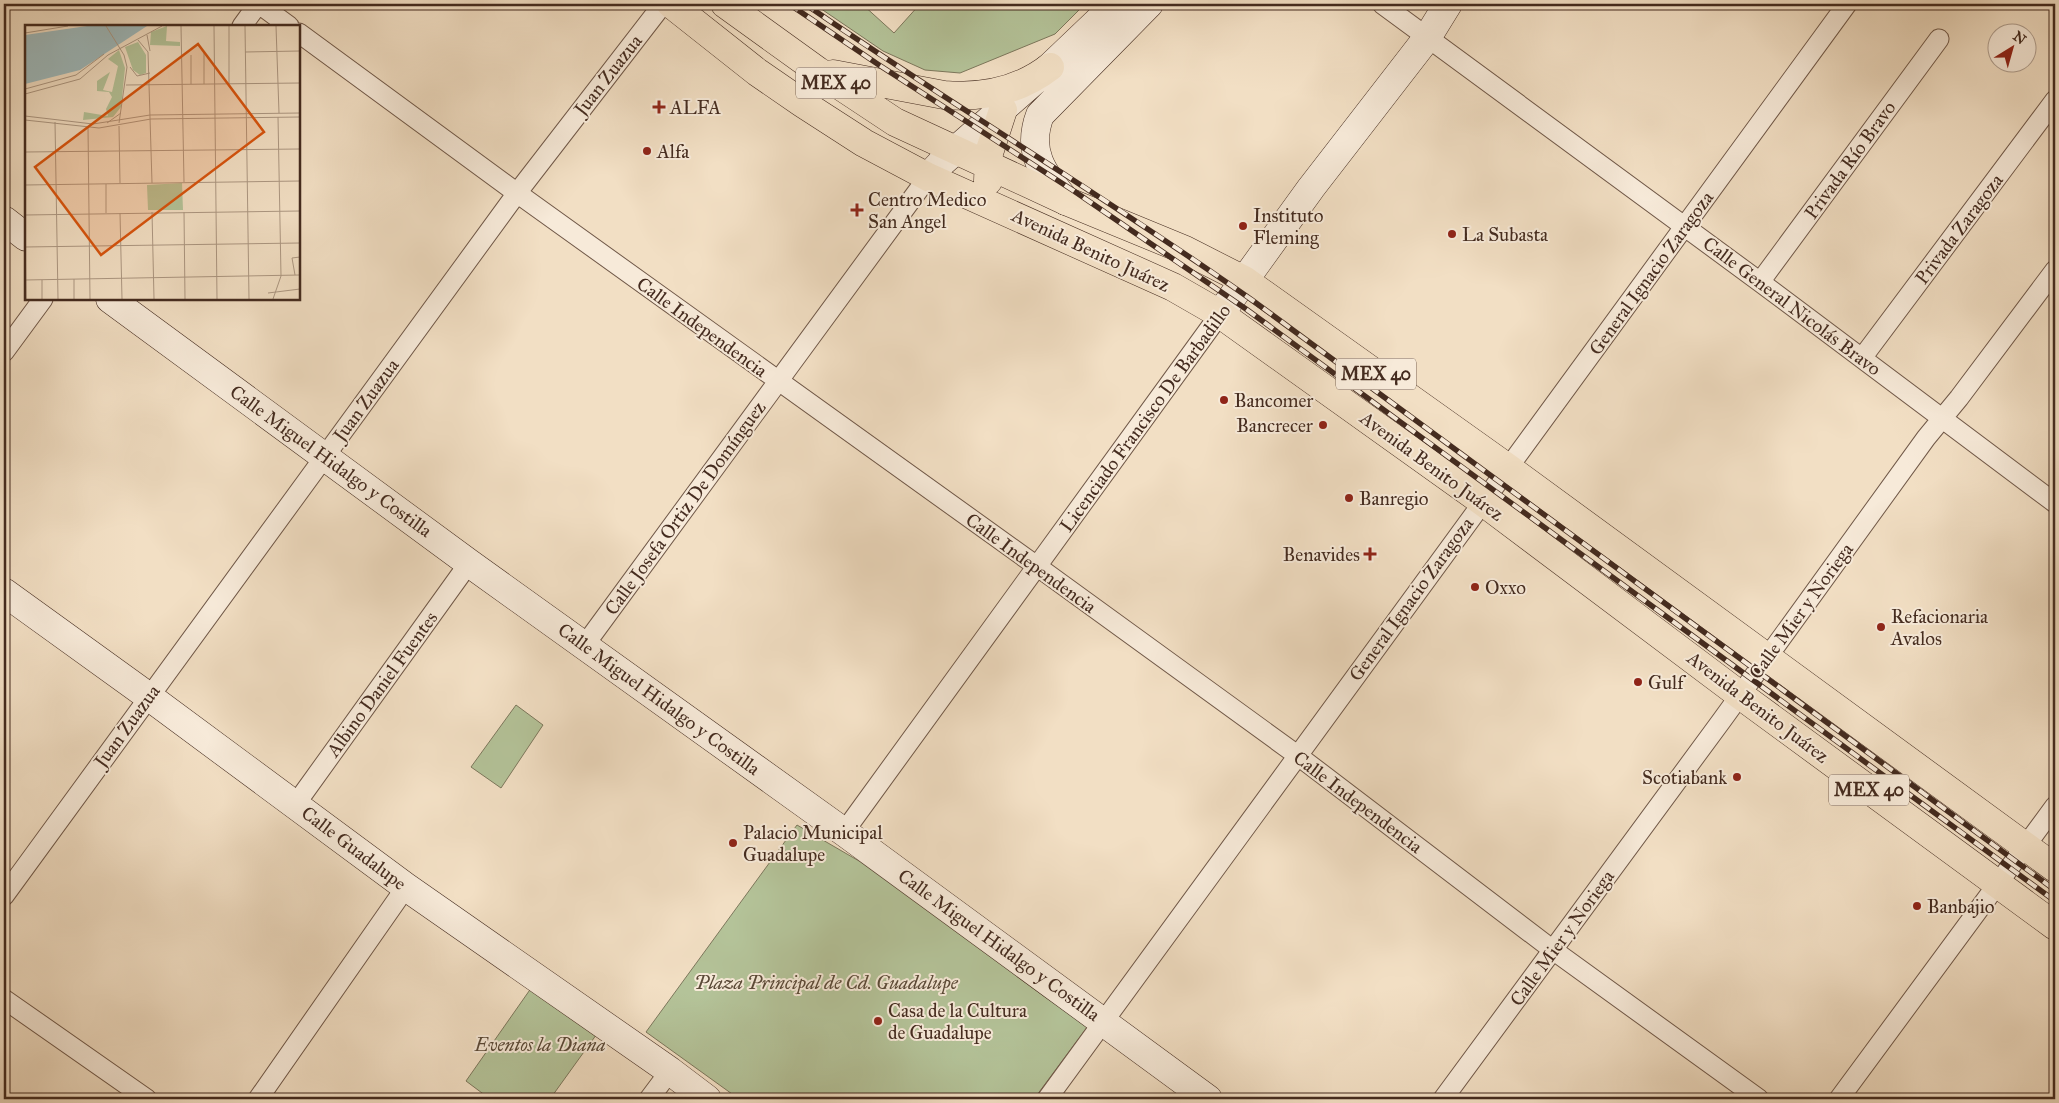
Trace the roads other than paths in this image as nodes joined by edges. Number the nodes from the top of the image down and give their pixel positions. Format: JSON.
{"nodes":[{"id":1,"x":259,"y":4,"type":"edge"},
{"id":2,"x":663,"y":4,"type":"edge"},
{"id":3,"x":671,"y":4,"type":"edge"},
{"id":4,"x":725,"y":4,"type":"edge"},
{"id":5,"x":1116,"y":4,"type":"edge"},
{"id":6,"x":1149,"y":4,"type":"edge"},
{"id":7,"x":1382,"y":4,"type":"edge"},
{"id":8,"x":1448,"y":4,"type":"edge"},
{"id":9,"x":1847,"y":4,"type":"edge"},
{"id":10,"x":243,"y":25,"type":"edge"},
{"id":11,"x":289,"y":25,"type":"edge"},
{"id":12,"x":300,"y":34,"type":"edge"},
{"id":13,"x":1427,"y":38,"type":"junction"},
{"id":14,"x":1939,"y":39,"type":"dead end"},
{"id":15,"x":1050,"y":67,"type":"junction"},
{"id":16,"x":818,"y":71,"type":"junction"},
{"id":17,"x":2055,"y":100,"type":"edge"},
{"id":18,"x":1003,"y":110,"type":"junction"},
{"id":19,"x":954,"y":150,"type":"junction"},
{"id":20,"x":987,"y":164,"type":"junction"},
{"id":21,"x":928,"y":177,"type":"junction"},
{"id":22,"x":517,"y":193,"type":"junction"},
{"id":23,"x":1066,"y":201,"type":"junction"},
{"id":24,"x":996,"y":206,"type":"junction"},
{"id":25,"x":4,"y":220,"type":"edge"},
{"id":26,"x":1684,"y":226,"type":"junction"},
{"id":27,"x":25,"y":236,"type":"edge"},
{"id":28,"x":2055,"y":270,"type":"edge"},
{"id":29,"x":1244,"y":280,"type":"junction"},
{"id":30,"x":1760,"y":282,"type":"junction"},
{"id":31,"x":42,"y":300,"type":"edge"},
{"id":32,"x":111,"y":300,"type":"edge"},
{"id":33,"x":1220,"y":314,"type":"junction"},
{"id":34,"x":4,"y":352,"type":"edge"},
{"id":35,"x":1862,"y":358,"type":"junction"},
{"id":36,"x":778,"y":381,"type":"junction"},
{"id":37,"x":1942,"y":418,"type":"junction"},
{"id":38,"x":324,"y":457,"type":"junction"},
{"id":39,"x":1508,"y":468,"type":"junction"},
{"id":40,"x":1483,"y":502,"type":"junction"},
{"id":41,"x":2055,"y":503,"type":"edge"},
{"id":42,"x":469,"y":563,"type":"junction"},
{"id":43,"x":1038,"y":567,"type":"junction"},
{"id":44,"x":4,"y":592,"type":"edge"},
{"id":45,"x":584,"y":646,"type":"junction"},
{"id":46,"x":1767,"y":658,"type":"junction"},
{"id":47,"x":1740,"y":695,"type":"junction"},
{"id":48,"x":148,"y":696,"type":"junction"},
{"id":49,"x":1297,"y":755,"type":"junction"},
{"id":50,"x":295,"y":805,"type":"junction"},
{"id":51,"x":2055,"y":806,"type":"edge"},
{"id":52,"x":844,"y":832,"type":"junction"},
{"id":53,"x":2026,"y":847,"type":"junction"},
{"id":54,"x":2055,"y":868,"type":"edge"},
{"id":55,"x":1997,"y":884,"type":"junction"},
{"id":56,"x":406,"y":887,"type":"junction"},
{"id":57,"x":4,"y":896,"type":"edge"},
{"id":58,"x":2055,"y":926,"type":"edge"},
{"id":59,"x":1553,"y":950,"type":"junction"},
{"id":60,"x":4,"y":999,"type":"edge"},
{"id":61,"x":1103,"y":1022,"type":"junction"},
{"id":62,"x":670,"y":1071,"type":"junction"},
{"id":63,"x":147,"y":1099,"type":"edge"},
{"id":64,"x":258,"y":1099,"type":"edge"},
{"id":65,"x":649,"y":1099,"type":"edge"},
{"id":66,"x":707,"y":1099,"type":"edge"},
{"id":67,"x":1047,"y":1099,"type":"edge"},
{"id":68,"x":1208,"y":1099,"type":"edge"},
{"id":69,"x":1443,"y":1099,"type":"edge"},
{"id":70,"x":1759,"y":1099,"type":"edge"},
{"id":71,"x":1838,"y":1099,"type":"edge"}],
"edges":[{"from":1,"to":10,"type":"street"},
{"from":1,"to":11,"type":"street"},
{"from":2,"to":22,"type":"street","name":"Juan Zuazua"},
{"from":3,"to":21,"type":"main road","name":"Avenida Benito Juárez","number":"MEX 40"},
{"from":4,"to":16,"type":"main road","name":"Avenida Benito Juárez","number":"MEX 40"},
{"from":5,"to":15,"type":"street"},
{"from":6,"to":23,"type":"street"},
{"from":7,"to":13,"type":"street","name":"Calle General Nicolás Bravo"},
{"from":8,"to":13,"type":"street","name":"Licenciado Francisco De Barbadillo"},
{"from":9,"to":26,"type":"street","name":"General Ignacio Zaragoza"},
{"from":12,"to":22,"type":"street","name":"Calle Independencia"},
{"from":13,"to":26,"type":"street","name":"Calle General Nicolás Bravo"},
{"from":13,"to":29,"type":"street","name":"Licenciado Francisco De Barbadillo"},
{"from":14,"to":30,"type":"street","name":"Privada Río Bravo"},
{"from":15,"to":16,"type":"main road"},
{"from":15,"to":18,"type":"street"},
{"from":16,"to":19,"type":"main road","name":"Avenida Benito Juárez","number":"MEX 40"},
{"from":17,"to":35,"type":"street","name":"Privada Zaragoza"},
{"from":18,"to":19,"type":"street"},
{"from":18,"to":20,"type":"main road"},
{"from":19,"to":20,"type":"main road","name":"Avenida Benito Juárez","number":"MEX 40"},
{"from":19,"to":21,"type":"street"},
{"from":20,"to":23,"type":"main road","name":"Avenida Benito Juárez","number":"MEX 40"},
{"from":20,"to":24,"type":"main road"},
{"from":21,"to":24,"type":"main road","name":"Avenida Benito Juárez","number":"MEX 40"},
{"from":21,"to":36,"type":"street","name":"Calle Josefa Ortiz De Domínguez"},
{"from":22,"to":36,"type":"street","name":"Calle Independencia"},
{"from":22,"to":38,"type":"street","name":"Juan Zuazua"},
{"from":23,"to":29,"type":"main road","name":"Avenida Benito Juárez","number":"MEX 40"},
{"from":24,"to":33,"type":"main road","name":"Avenida Benito Juárez","number":"MEX 40"},
{"from":25,"to":27,"type":"street"},
{"from":26,"to":30,"type":"street","name":"Calle General Nicolás Bravo"},
{"from":26,"to":39,"type":"street","name":"General Ignacio Zaragoza"},
{"from":28,"to":37,"type":"street","name":"Calle Mier y Noriega"},
{"from":29,"to":33,"type":"street","name":"Licenciado Francisco De Barbadillo"},
{"from":29,"to":39,"type":"main road","name":"Avenida Benito Juárez","number":"MEX 40"},
{"from":30,"to":35,"type":"street","name":"Calle General Nicolás Bravo"},
{"from":31,"to":34,"type":"street"},
{"from":32,"to":38,"type":"street","name":"Calle Miguel Hidalgo y Costilla"},
{"from":33,"to":40,"type":"main road","name":"Avenida Benito Juárez","number":"MEX 40"},
{"from":33,"to":43,"type":"street","name":"Licenciado Francisco De Barbadillo"},
{"from":35,"to":37,"type":"street","name":"Calle General Nicolás Bravo"},
{"from":36,"to":43,"type":"street","name":"Calle Independencia"},
{"from":36,"to":45,"type":"street","name":"Calle Josefa Ortiz De Domínguez"},
{"from":37,"to":41,"type":"street","name":"Calle General Nicolás Bravo"},
{"from":37,"to":46,"type":"street","name":"Calle Mier y Noriega"},
{"from":38,"to":42,"type":"street","name":"Calle Miguel Hidalgo y Costilla"},
{"from":38,"to":48,"type":"street","name":"Juan Zuazua"},
{"from":39,"to":40,"type":"street","name":"General Ignacio Zaragoza"},
{"from":39,"to":46,"type":"main road","name":"Avenida Benito Juárez","number":"MEX 40"},
{"from":40,"to":47,"type":"main road","name":"Avenida Benito Juárez","number":"MEX 40"},
{"from":40,"to":49,"type":"street","name":"General Ignacio Zaragoza"},
{"from":42,"to":45,"type":"street","name":"Calle Miguel Hidalgo y Costilla"},
{"from":42,"to":50,"type":"street","name":"Albino Daniel Fuentes"},
{"from":43,"to":49,"type":"street","name":"Calle Independencia"},
{"from":43,"to":52,"type":"street","name":"Licenciado Francisco De Barbadillo"},
{"from":44,"to":48,"type":"street","name":"Calle Guadalupe"},
{"from":45,"to":52,"type":"street","name":"Calle Miguel Hidalgo y Costilla"},
{"from":46,"to":47,"type":"street","name":"Calle Mier y Noriega"},
{"from":46,"to":53,"type":"main road","name":"Avenida Benito Juárez","number":"MEX 40"},
{"from":47,"to":55,"type":"main road","name":"Avenida Benito Juárez","number":"MEX 40"},
{"from":47,"to":59,"type":"street","name":"Calle Mier y Noriega"},
{"from":48,"to":50,"type":"street","name":"Calle Guadalupe"},
{"from":48,"to":57,"type":"street","name":"Juan Zuazua"},
{"from":49,"to":59,"type":"street","name":"Calle Independencia"},
{"from":49,"to":61,"type":"street","name":"General Ignacio Zaragoza"},
{"from":50,"to":56,"type":"street","name":"Calle Guadalupe"},
{"from":51,"to":53,"type":"street"},
{"from":52,"to":61,"type":"street","name":"Calle Miguel Hidalgo y Costilla"},
{"from":53,"to":54,"type":"main road","name":"Avenida Benito Juárez","number":"MEX 40"},
{"from":53,"to":55,"type":"street"},
{"from":55,"to":58,"type":"main road","name":"Avenida Benito Juárez","number":"MEX 40"},
{"from":55,"to":71,"type":"street"},
{"from":56,"to":62,"type":"street","name":"Calle Guadalupe"},
{"from":56,"to":64,"type":"street"},
{"from":59,"to":69,"type":"street","name":"Calle Mier y Noriega"},
{"from":59,"to":70,"type":"street","name":"Calle Independencia"},
{"from":60,"to":63,"type":"street"},
{"from":61,"to":67,"type":"street","name":"General Ignacio Zaragoza"},
{"from":61,"to":68,"type":"street","name":"Calle Miguel Hidalgo y Costilla"},
{"from":62,"to":65,"type":"street"},
{"from":62,"to":66,"type":"street","name":"Calle Guadalupe"}]}
